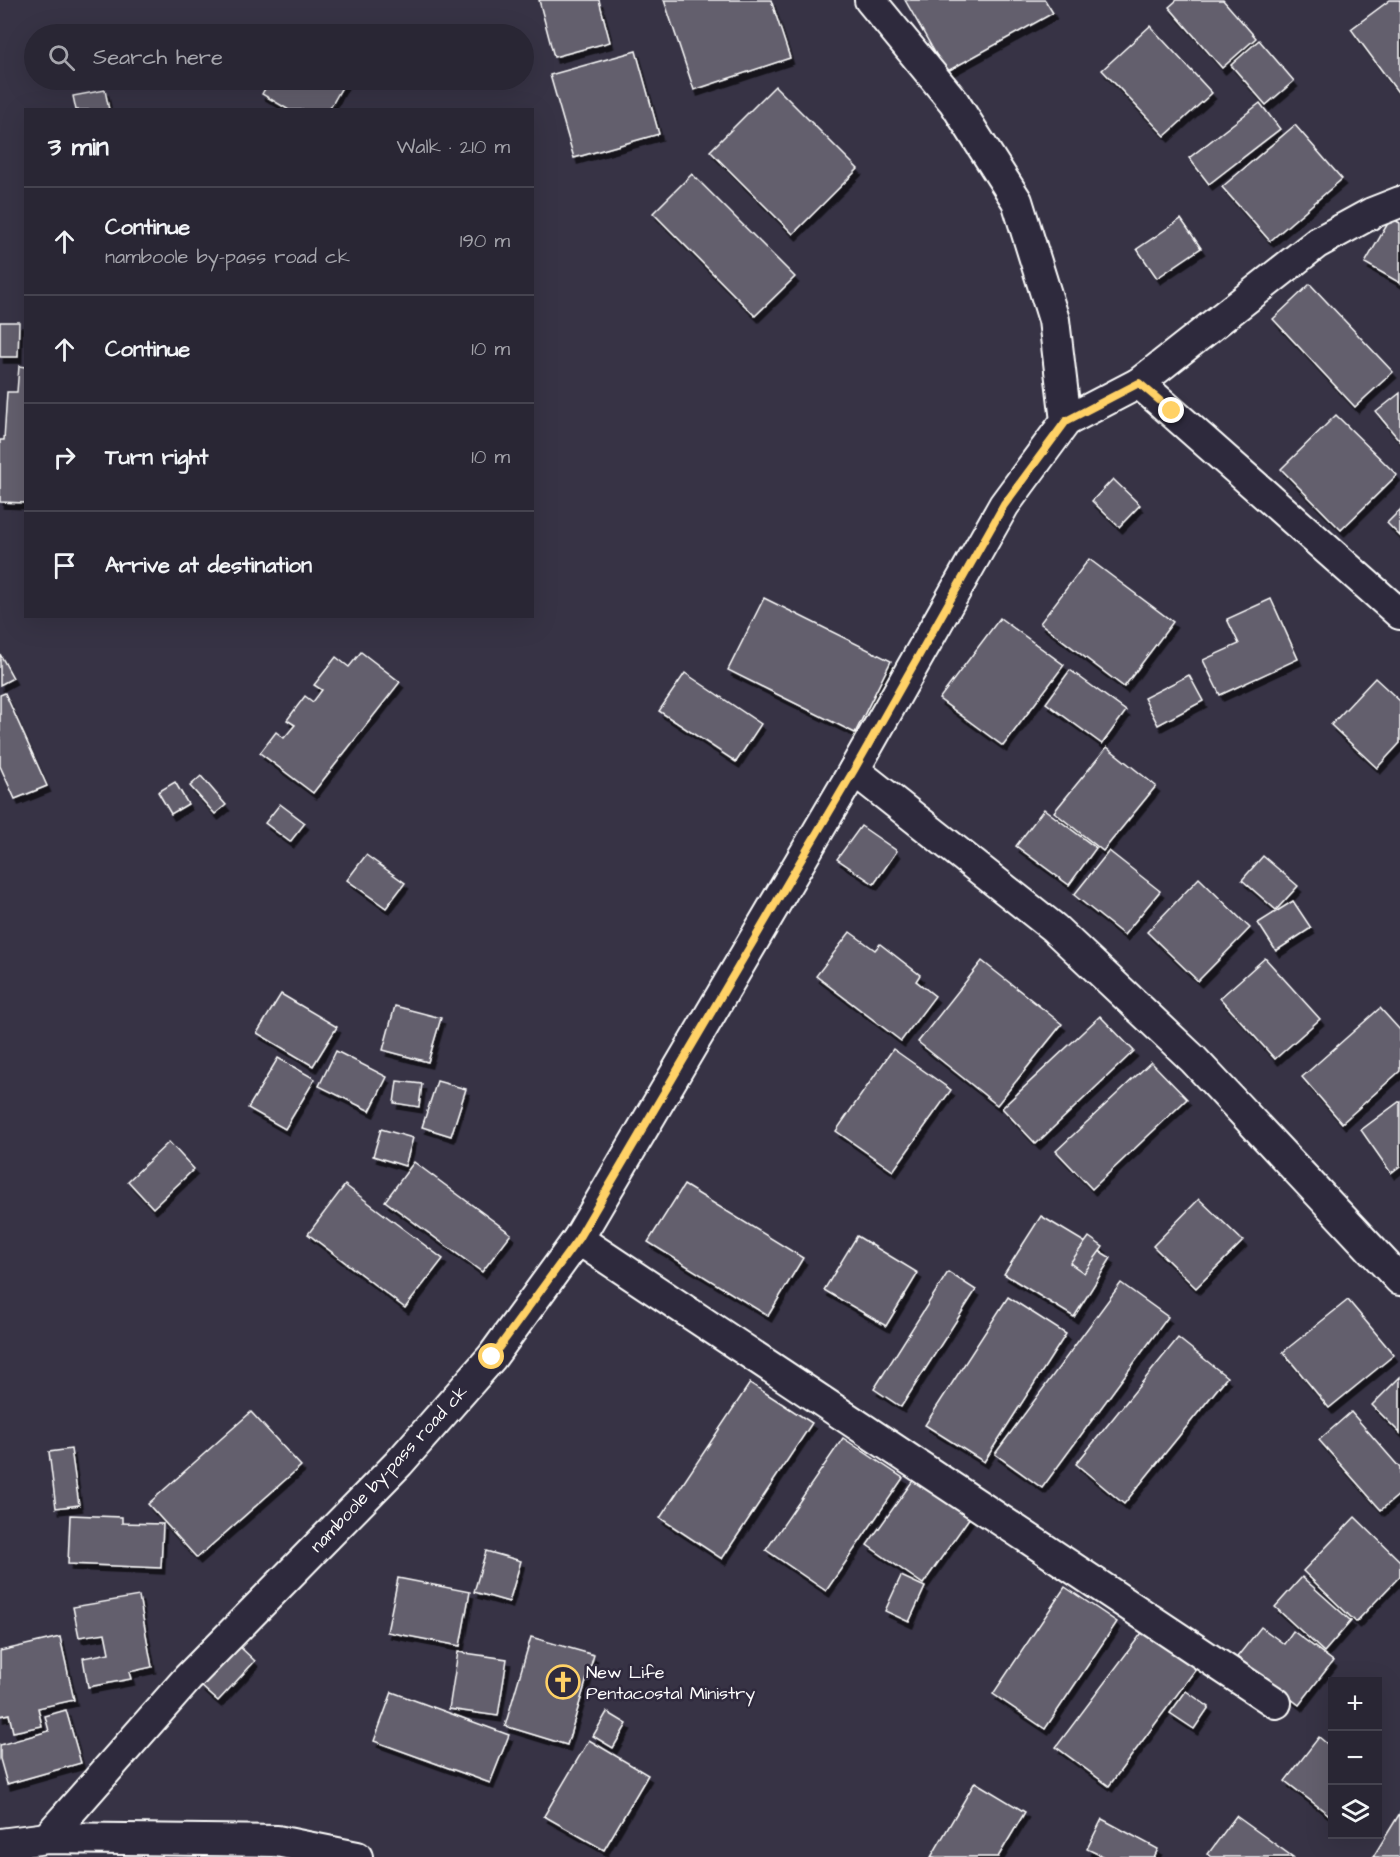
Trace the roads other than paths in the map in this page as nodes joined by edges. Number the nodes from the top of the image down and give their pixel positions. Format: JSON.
{"nodes":[{"id":1,"x":870,"y":0,"type":"edge"},
{"id":2,"x":1400,"y":202,"type":"edge"},
{"id":3,"x":1139,"y":383,"type":"junction"},
{"id":4,"x":1066,"y":421,"type":"junction"},
{"id":5,"x":1400,"y":614,"type":"edge"},
{"id":6,"x":854,"y":770,"type":"junction"},
{"id":7,"x":578,"y":1239,"type":"junction"},
{"id":8,"x":1400,"y":1280,"type":"edge"},
{"id":9,"x":1276,"y":1703,"type":"dead end"},
{"id":10,"x":47,"y":1838,"type":"junction"},
{"id":11,"x":0,"y":1844,"type":"edge"},
{"id":12,"x":357,"y":1857,"type":"edge"}],
"edges":[{"from":1,"to":4,"type":"street"},
{"from":2,"to":3,"type":"street"},
{"from":3,"to":4,"type":"street"},
{"from":3,"to":5,"type":"street"},
{"from":4,"to":6,"type":"street","name":"namboole by-pass road ck"},
{"from":6,"to":7,"type":"street","name":"namboole by-pass road ck"},
{"from":6,"to":8,"type":"street"},
{"from":7,"to":9,"type":"street"},
{"from":7,"to":10,"type":"street","name":"namboole by-pass road ck"},
{"from":10,"to":11,"type":"street"},
{"from":10,"to":12,"type":"street"}]}
